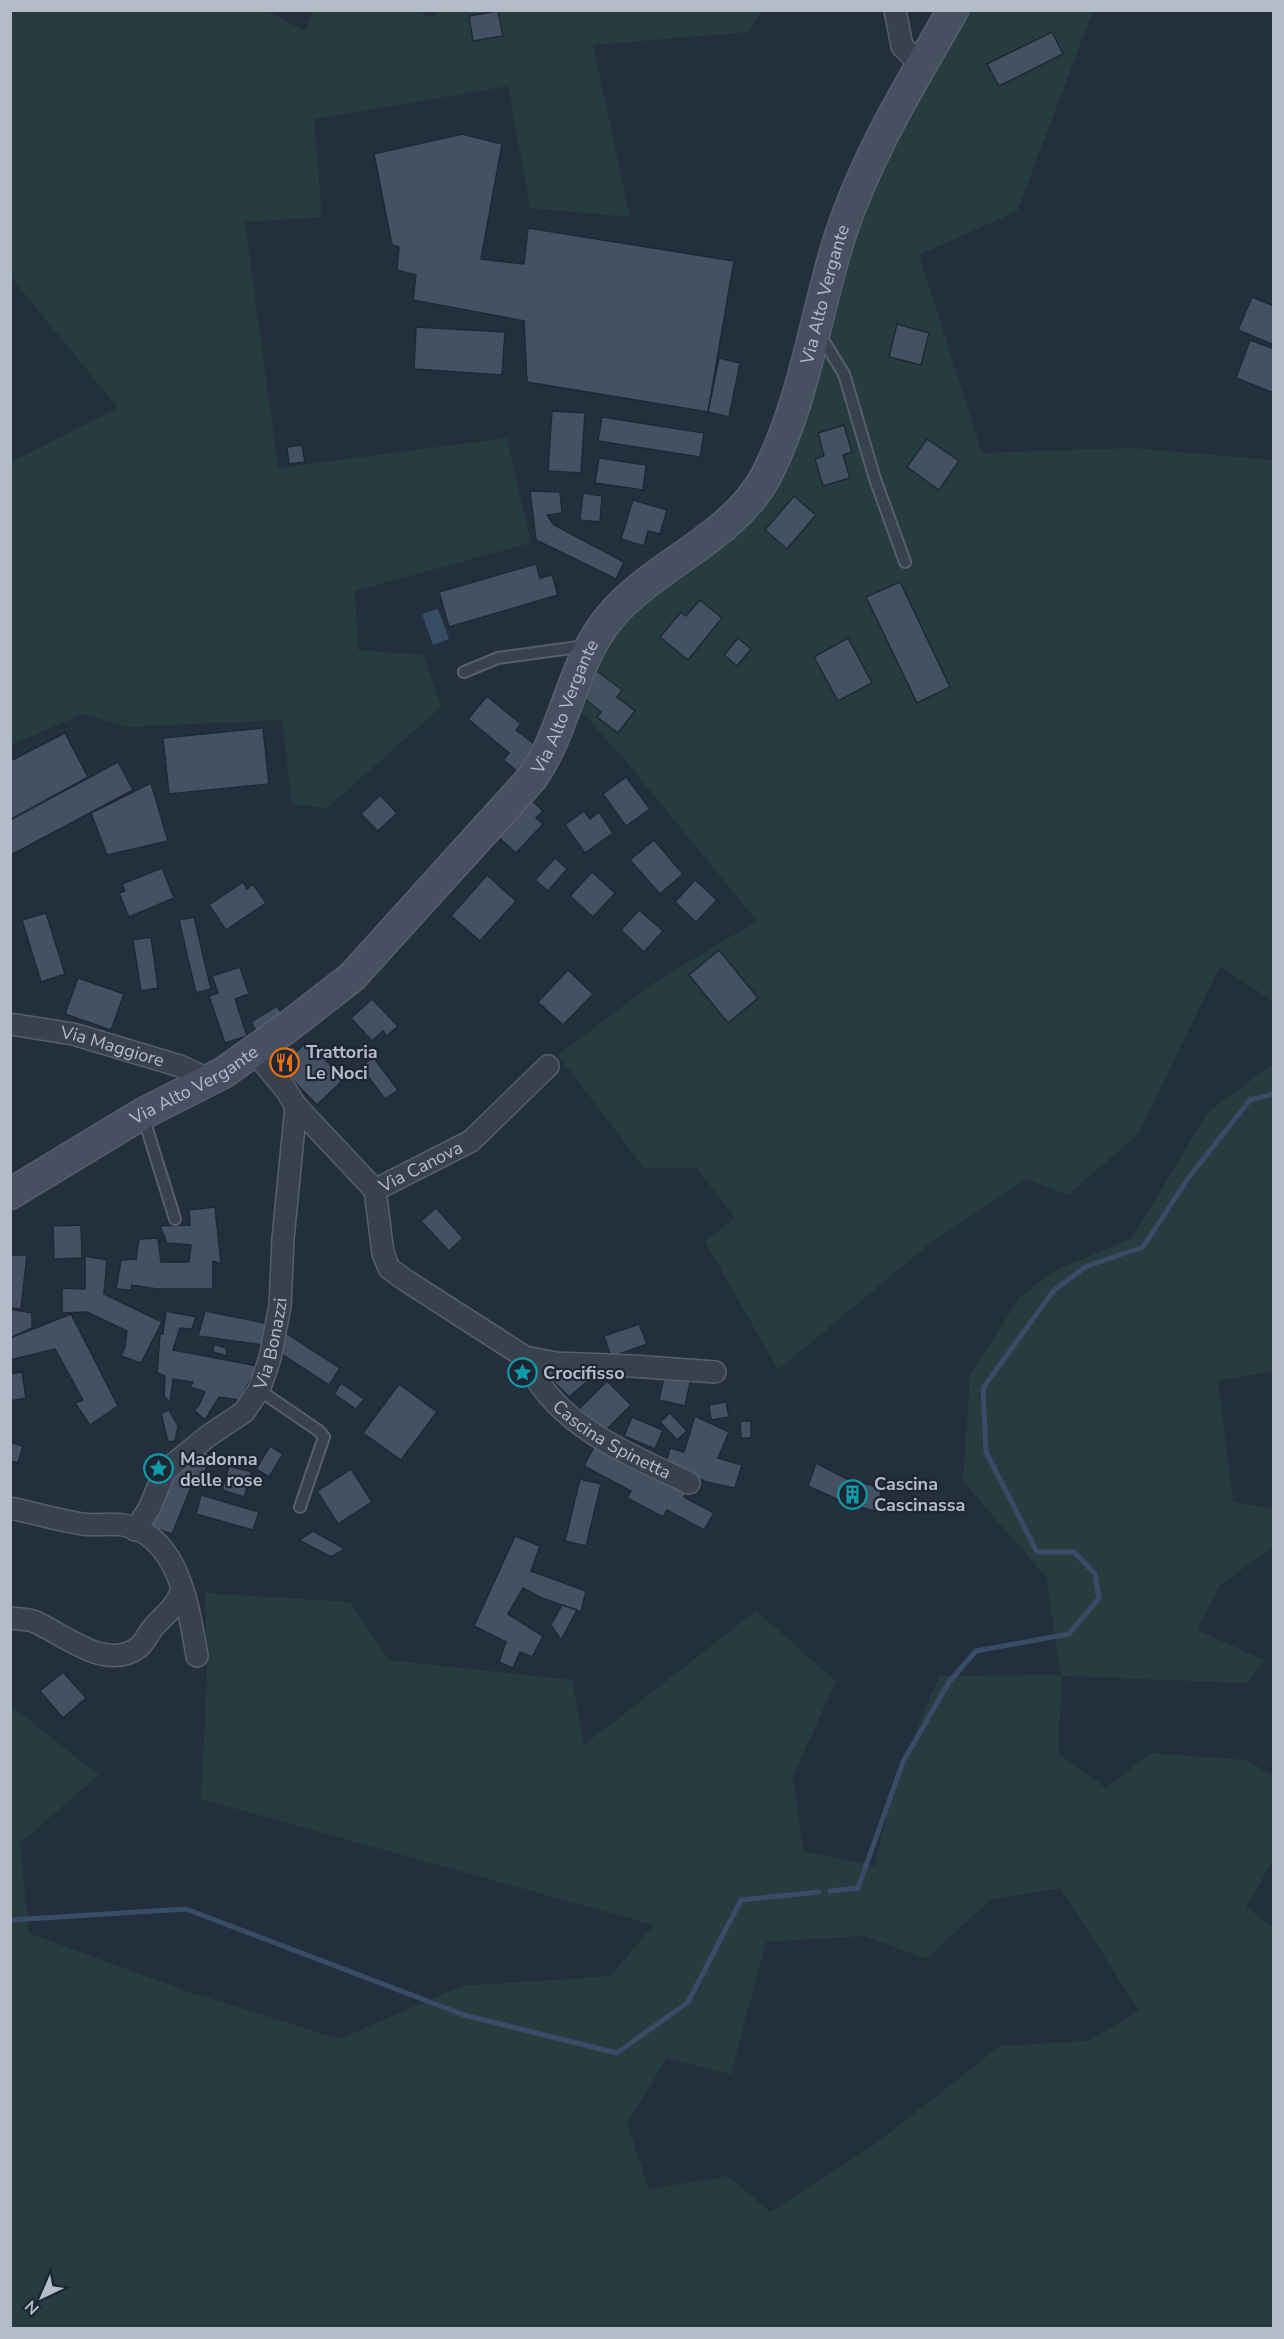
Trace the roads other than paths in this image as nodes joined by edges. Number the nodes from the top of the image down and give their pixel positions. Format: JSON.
{"nodes":[{"id":1,"x":896,"y":10,"type":"edge"},
{"id":2,"x":953,"y":10,"type":"edge"},
{"id":3,"x":922,"y":66,"type":"junction"},
{"id":4,"x":816,"y":328,"type":"junction"},
{"id":5,"x":905,"y":562,"type":"dead end"},
{"id":6,"x":592,"y":646,"type":"junction"},
{"id":7,"x":464,"y":672,"type":"dead end"},
{"id":8,"x":10,"y":1024,"type":"edge"},
{"id":9,"x":254,"y":1051,"type":"junction"},
{"id":10,"x":548,"y":1066,"type":"dead end"},
{"id":11,"x":205,"y":1080,"type":"junction"},
{"id":12,"x":296,"y":1106,"type":"junction"},
{"id":13,"x":142,"y":1114,"type":"junction"},
{"id":14,"x":375,"y":1190,"type":"junction"},
{"id":15,"x":10,"y":1194,"type":"edge"},
{"id":16,"x":175,"y":1219,"type":"dead end"},
{"id":17,"x":525,"y":1357,"type":"junction"},
{"id":18,"x":715,"y":1372,"type":"dead end"},
{"id":19,"x":259,"y":1390,"type":"junction"},
{"id":20,"x":689,"y":1483,"type":"dead end"},
{"id":21,"x":300,"y":1507,"type":"dead end"},
{"id":22,"x":10,"y":1508,"type":"edge"},
{"id":23,"x":135,"y":1530,"type":"junction"},
{"id":24,"x":182,"y":1589,"type":"junction"},
{"id":25,"x":10,"y":1618,"type":"edge"},
{"id":26,"x":197,"y":1656,"type":"dead end"}],
"edges":[{"from":1,"to":3,"type":"street"},
{"from":2,"to":3,"type":"main road","name":"Via Alto Vergante"},
{"from":3,"to":4,"type":"main road","name":"Via Alto Vergante"},
{"from":4,"to":5,"type":"lane"},
{"from":4,"to":6,"type":"main road","name":"Via Alto Vergante"},
{"from":6,"to":7,"type":"lane"},
{"from":6,"to":9,"type":"main road","name":"Via Alto Vergante"},
{"from":8,"to":11,"type":"street","name":"Via Maggiore"},
{"from":9,"to":11,"type":"main road","name":"Via Alto Vergante"},
{"from":9,"to":12,"type":"street","name":"Via Canova"},
{"from":10,"to":14,"type":"street","name":"Via Canova"},
{"from":11,"to":13,"type":"main road","name":"Via Alto Vergante"},
{"from":12,"to":14,"type":"street","name":"Via Canova"},
{"from":12,"to":19,"type":"street","name":"Via Bonazzi"},
{"from":13,"to":15,"type":"main road","name":"Via Alto Vergante"},
{"from":13,"to":16,"type":"lane"},
{"from":14,"to":17,"type":"street","name":"Cascina Spinetta"},
{"from":17,"to":18,"type":"street","name":"Cascina Spinetta"},
{"from":17,"to":20,"type":"street","name":"Cascina Spinetta"},
{"from":19,"to":21,"type":"lane"},
{"from":19,"to":23,"type":"street","name":"Via Bonazzi"},
{"from":22,"to":23,"type":"street"},
{"from":23,"to":24,"type":"street"},
{"from":24,"to":25,"type":"street"},
{"from":24,"to":26,"type":"street"}]}
